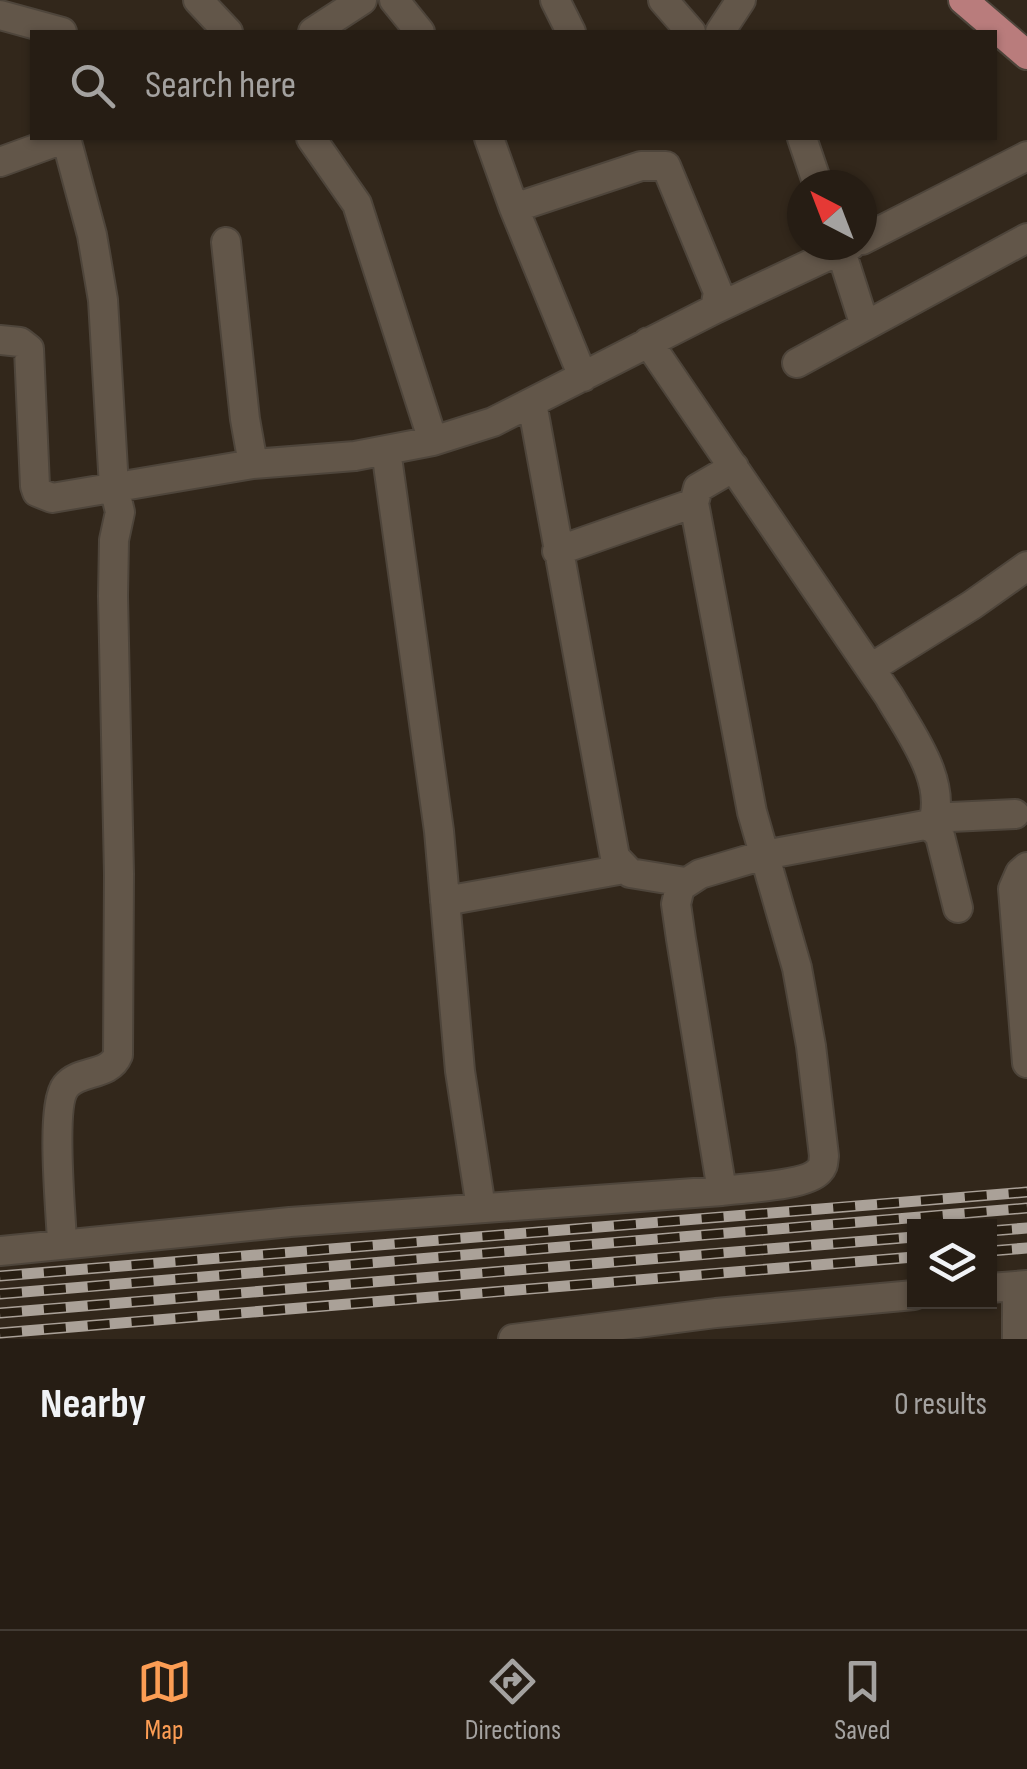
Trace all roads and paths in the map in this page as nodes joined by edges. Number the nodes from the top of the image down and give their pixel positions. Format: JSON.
{"nodes":[{"id":1,"x":198,"y":0,"type":"edge"},
{"id":2,"x":362,"y":0,"type":"edge"},
{"id":3,"x":394,"y":0,"type":"edge"},
{"id":4,"x":555,"y":0,"type":"edge"},
{"id":5,"x":663,"y":0,"type":"edge"},
{"id":6,"x":741,"y":0,"type":"edge"},
{"id":7,"x":963,"y":0,"type":"edge"},
{"id":8,"x":0,"y":15,"type":"edge"},
{"id":9,"x":55,"y":30,"type":"edge"},
{"id":10,"x":226,"y":30,"type":"edge"},
{"id":11,"x":316,"y":30,"type":"edge"},
{"id":12,"x":418,"y":30,"type":"edge"},
{"id":13,"x":569,"y":30,"type":"edge"},
{"id":14,"x":689,"y":30,"type":"edge"},
{"id":15,"x":721,"y":30,"type":"edge"},
{"id":16,"x":1027,"y":55,"type":"edge"},
{"id":17,"x":60,"y":140,"type":"edge"},
{"id":18,"x":67,"y":140,"type":"edge"},
{"id":19,"x":312,"y":140,"type":"edge"},
{"id":20,"x":492,"y":140,"type":"edge"},
{"id":21,"x":803,"y":140,"type":"edge"},
{"id":22,"x":1027,"y":156,"type":"edge"},
{"id":23,"x":0,"y":162,"type":"edge"},
{"id":24,"x":813,"y":170,"type":"edge"},
{"id":25,"x":514,"y":208,"type":"junction"},
{"id":26,"x":877,"y":231,"type":"edge"},
{"id":27,"x":1027,"y":238,"type":"edge"},
{"id":28,"x":226,"y":242,"type":"dead end"},
{"id":29,"x":817,"y":260,"type":"edge"},
{"id":30,"x":851,"y":260,"type":"edge"},
{"id":31,"x":715,"y":309,"type":"junction"},
{"id":32,"x":865,"y":326,"type":"junction"},
{"id":33,"x":0,"y":340,"type":"edge"},
{"id":34,"x":648,"y":342,"type":"junction"},
{"id":35,"x":797,"y":363,"type":"dead end"},
{"id":36,"x":583,"y":377,"type":"junction"},
{"id":37,"x":532,"y":403,"type":"junction"},
{"id":38,"x":433,"y":441,"type":"junction"},
{"id":39,"x":386,"y":450,"type":"junction"},
{"id":40,"x":253,"y":464,"type":"junction"},
{"id":41,"x":734,"y":467,"type":"junction"},
{"id":42,"x":114,"y":488,"type":"junction"},
{"id":43,"x":694,"y":502,"type":"junction"},
{"id":44,"x":557,"y":552,"type":"junction"},
{"id":45,"x":1027,"y":566,"type":"edge"},
{"id":46,"x":871,"y":668,"type":"junction"},
{"id":47,"x":1015,"y":814,"type":"dead end"},
{"id":48,"x":931,"y":827,"type":"junction"},
{"id":49,"x":764,"y":855,"type":"junction"},
{"id":50,"x":1027,"y":866,"type":"edge"},
{"id":51,"x":624,"y":869,"type":"junction"},
{"id":52,"x":686,"y":882,"type":"junction"},
{"id":53,"x":445,"y":902,"type":"junction"},
{"id":54,"x":958,"y":908,"type":"dead end"},
{"id":55,"x":1022,"y":934,"type":"edge"},
{"id":56,"x":1027,"y":1063,"type":"edge"},
{"id":57,"x":722,"y":1190,"type":"junction"},
{"id":58,"x":481,"y":1208,"type":"junction"},
{"id":59,"x":62,"y":1242,"type":"junction"},
{"id":60,"x":0,"y":1250,"type":"edge"},
{"id":61,"x":1011,"y":1286,"type":"edge"},
{"id":62,"x":907,"y":1296,"type":"edge"},
{"id":63,"x":513,"y":1339,"type":"edge"},
{"id":64,"x":1017,"y":1339,"type":"edge"}],
"edges":[{"from":1,"to":10,"type":"street"},
{"from":2,"to":11,"type":"street"},
{"from":3,"to":12,"type":"street"},
{"from":4,"to":13,"type":"street"},
{"from":5,"to":14,"type":"street"},
{"from":6,"to":15,"type":"street"},
{"from":7,"to":16,"type":"main road"},
{"from":8,"to":9,"type":"street"},
{"from":17,"to":23,"type":"street"},
{"from":18,"to":42,"type":"street"},
{"from":19,"to":38,"type":"street"},
{"from":20,"to":25,"type":"street"},
{"from":21,"to":24,"type":"street"},
{"from":22,"to":26,"type":"street"},
{"from":25,"to":31,"type":"street"},
{"from":25,"to":36,"type":"street"},
{"from":27,"to":32,"type":"street"},
{"from":28,"to":40,"type":"street"},
{"from":29,"to":31,"type":"street"},
{"from":30,"to":32,"type":"street"},
{"from":31,"to":34,"type":"street"},
{"from":32,"to":35,"type":"street"},
{"from":33,"to":42,"type":"street"},
{"from":34,"to":36,"type":"street"},
{"from":34,"to":41,"type":"street"},
{"from":36,"to":37,"type":"street"},
{"from":37,"to":38,"type":"street"},
{"from":37,"to":44,"type":"street"},
{"from":38,"to":39,"type":"street"},
{"from":39,"to":40,"type":"street"},
{"from":39,"to":53,"type":"street"},
{"from":40,"to":42,"type":"street"},
{"from":41,"to":43,"type":"street"},
{"from":41,"to":46,"type":"street"},
{"from":42,"to":59,"type":"street"},
{"from":43,"to":44,"type":"street"},
{"from":43,"to":49,"type":"street"},
{"from":44,"to":51,"type":"street"},
{"from":45,"to":46,"type":"street"},
{"from":46,"to":48,"type":"street"},
{"from":47,"to":48,"type":"street"},
{"from":48,"to":49,"type":"street"},
{"from":48,"to":54,"type":"street"},
{"from":49,"to":52,"type":"street"},
{"from":49,"to":57,"type":"street"},
{"from":50,"to":55,"type":"street"},
{"from":51,"to":52,"type":"street"},
{"from":51,"to":53,"type":"street"},
{"from":52,"to":57,"type":"street"},
{"from":53,"to":58,"type":"street"},
{"from":55,"to":56,"type":"street"},
{"from":57,"to":58,"type":"street"},
{"from":58,"to":59,"type":"street"},
{"from":59,"to":60,"type":"street"},
{"from":61,"to":64,"type":"street"},
{"from":62,"to":63,"type":"street"}]}
